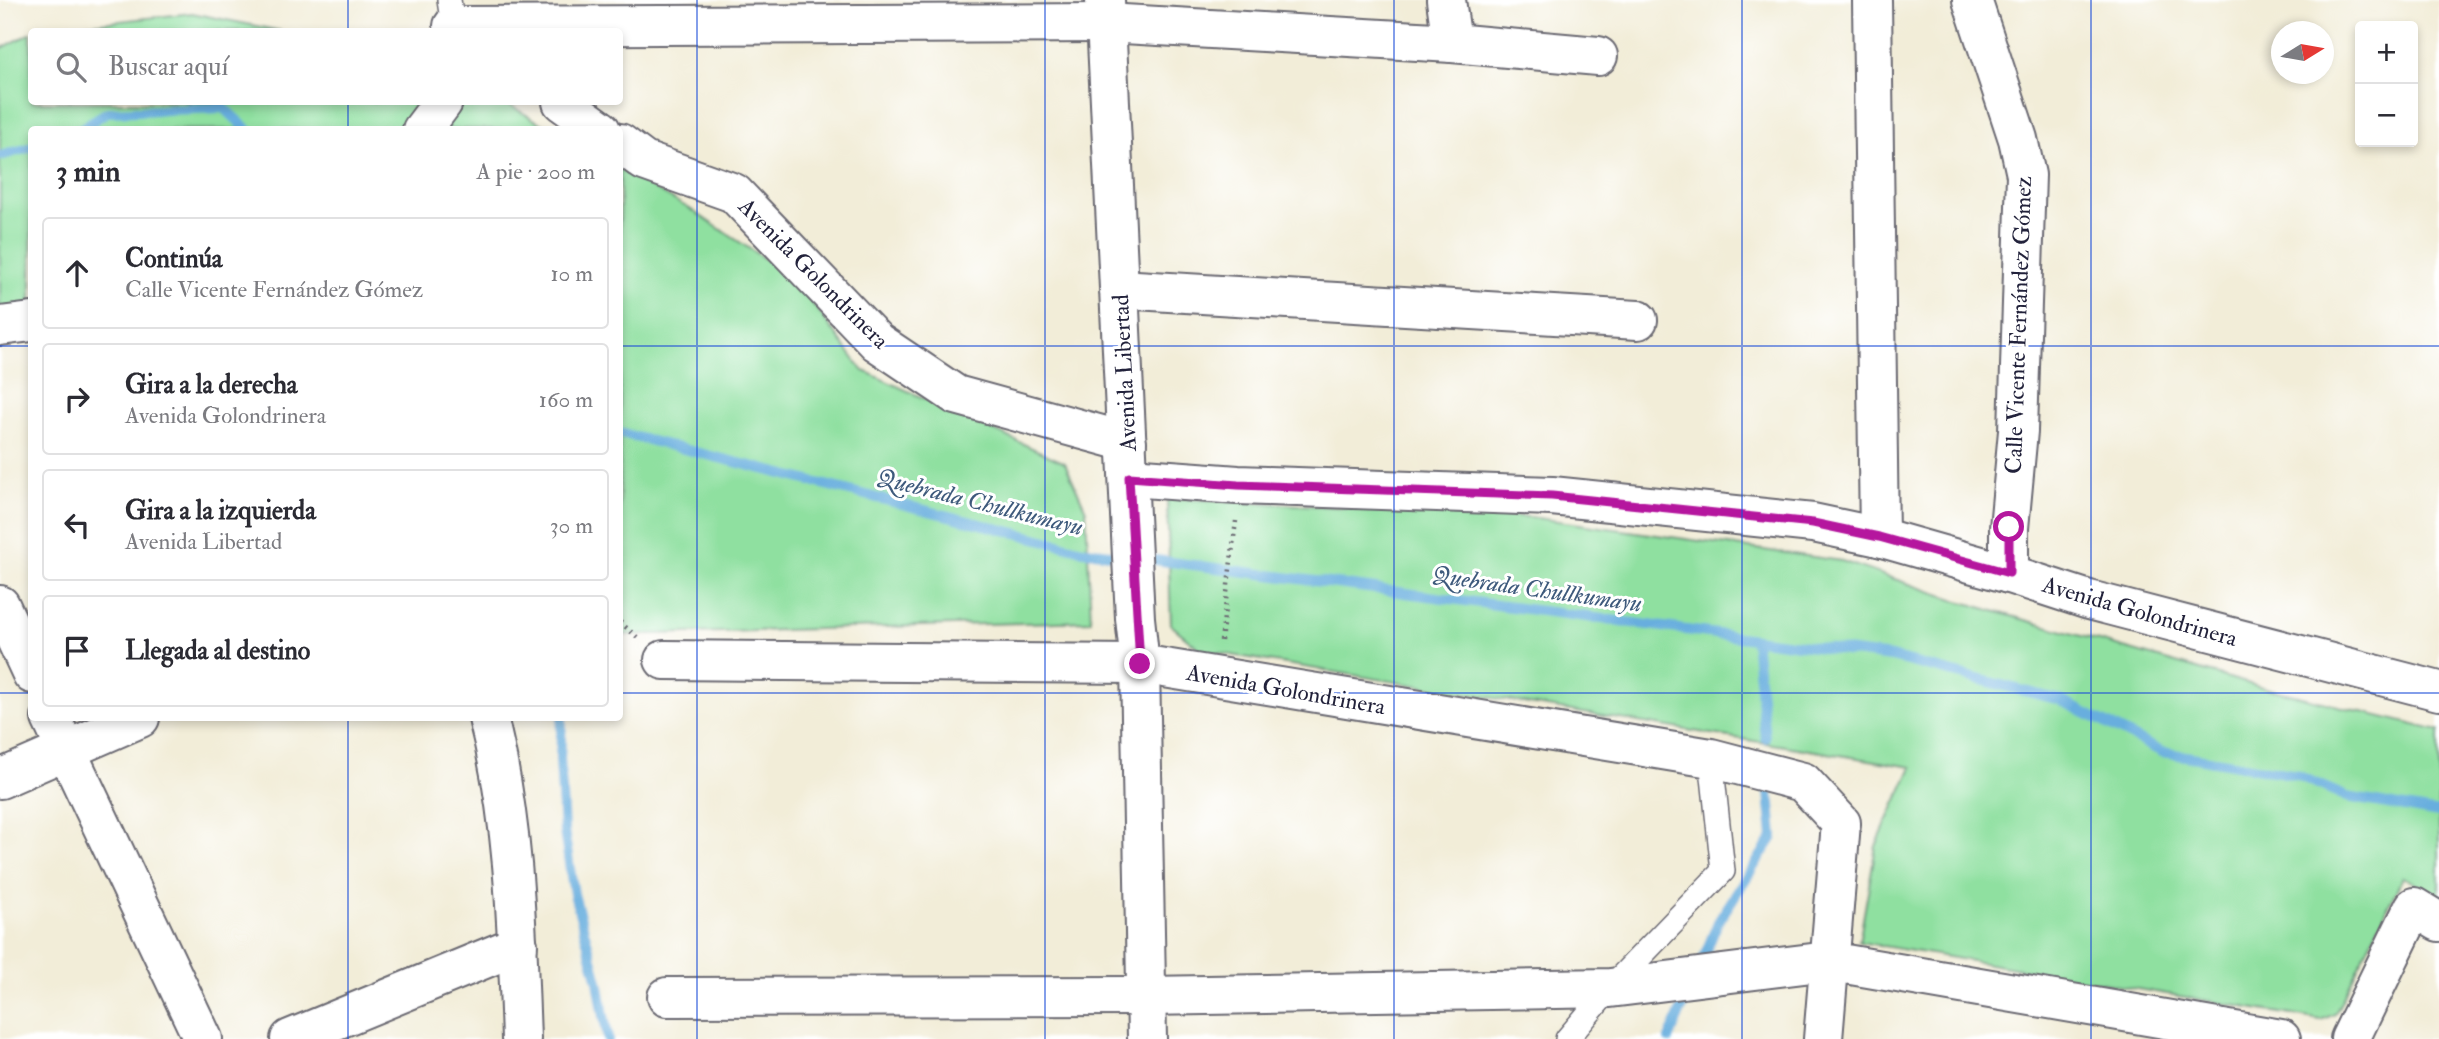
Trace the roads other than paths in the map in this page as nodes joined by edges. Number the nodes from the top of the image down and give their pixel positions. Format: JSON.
{"nodes":[{"id":1,"x":1446,"y":0,"type":"edge"},
{"id":2,"x":1872,"y":0,"type":"edge"},
{"id":3,"x":1972,"y":0,"type":"edge"},
{"id":4,"x":1105,"y":12,"type":"edge"},
{"id":5,"x":455,"y":22,"type":"edge"},
{"id":6,"x":1452,"y":43,"type":"junction"},
{"id":7,"x":1598,"y":56,"type":"dead end"},
{"id":8,"x":441,"y":105,"type":"edge"},
{"id":9,"x":566,"y":105,"type":"edge"},
{"id":10,"x":425,"y":126,"type":"edge"},
{"id":11,"x":595,"y":126,"type":"edge"},
{"id":12,"x":623,"y":145,"type":"edge"},
{"id":13,"x":1119,"y":289,"type":"junction"},
{"id":14,"x":1638,"y":320,"type":"dead end"},
{"id":15,"x":28,"y":323,"type":"edge"},
{"id":16,"x":0,"y":327,"type":"edge"},
{"id":17,"x":1128,"y":459,"type":"junction"},
{"id":18,"x":1879,"y":537,"type":"junction"},
{"id":19,"x":2009,"y":573,"type":"junction"},
{"id":20,"x":0,"y":605,"type":"edge"},
{"id":21,"x":664,"y":660,"type":"dead end"},
{"id":22,"x":1140,"y":664,"type":"junction"},
{"id":23,"x":28,"y":665,"type":"edge"},
{"id":24,"x":2439,"y":691,"type":"edge"},
{"id":25,"x":125,"y":721,"type":"edge"},
{"id":26,"x":489,"y":721,"type":"edge"},
{"id":27,"x":58,"y":734,"type":"edge"},
{"id":28,"x":1711,"y":758,"type":"junction"},
{"id":29,"x":0,"y":779,"type":"edge"},
{"id":30,"x":2439,"y":922,"type":"edge"},
{"id":31,"x":518,"y":945,"type":"junction"},
{"id":32,"x":1828,"y":961,"type":"junction"},
{"id":33,"x":1610,"y":988,"type":"junction"},
{"id":34,"x":1147,"y":996,"type":"junction"},
{"id":35,"x":667,"y":997,"type":"dead end"},
{"id":36,"x":203,"y":1039,"type":"edge"},
{"id":37,"x":290,"y":1039,"type":"edge"},
{"id":38,"x":521,"y":1039,"type":"edge"},
{"id":39,"x":1147,"y":1039,"type":"edge"},
{"id":40,"x":1567,"y":1039,"type":"edge"},
{"id":41,"x":1823,"y":1039,"type":"edge"},
{"id":42,"x":2281,"y":1039,"type":"edge"},
{"id":43,"x":2350,"y":1039,"type":"edge"}],
"edges":[{"from":1,"to":6,"type":"street"},
{"from":2,"to":18,"type":"street"},
{"from":3,"to":19,"type":"street","name":"Calle Vicente Fernández Gómez"},
{"from":4,"to":5,"type":"street"},
{"from":4,"to":6,"type":"street"},
{"from":4,"to":13,"type":"street","name":"Avenida Libertad"},
{"from":6,"to":7,"type":"street"},
{"from":8,"to":10,"type":"street"},
{"from":9,"to":11,"type":"street"},
{"from":12,"to":17,"type":"street","name":"Avenida Golondrinera"},
{"from":13,"to":14,"type":"street"},
{"from":13,"to":17,"type":"street","name":"Avenida Libertad"},
{"from":15,"to":16,"type":"street"},
{"from":17,"to":18,"type":"street","name":"Avenida Golondrinera"},
{"from":17,"to":22,"type":"street","name":"Avenida Libertad"},
{"from":18,"to":19,"type":"street","name":"Avenida Golondrinera"},
{"from":19,"to":24,"type":"street","name":"Avenida Golondrinera"},
{"from":20,"to":23,"type":"street"},
{"from":21,"to":22,"type":"street","name":"Avenida Golondrinera"},
{"from":22,"to":28,"type":"street","name":"Avenida Golondrinera"},
{"from":22,"to":34,"type":"street","name":"Avenida Libertad"},
{"from":25,"to":27,"type":"street"},
{"from":26,"to":31,"type":"street"},
{"from":27,"to":29,"type":"street"},
{"from":27,"to":36,"type":"street"},
{"from":28,"to":32,"type":"street","name":"Avenida Golondrinera"},
{"from":28,"to":33,"type":"lane"},
{"from":30,"to":43,"type":"street"},
{"from":31,"to":37,"type":"street"},
{"from":31,"to":38,"type":"street"},
{"from":32,"to":33,"type":"street"},
{"from":32,"to":41,"type":"street"},
{"from":32,"to":42,"type":"street"},
{"from":33,"to":34,"type":"street"},
{"from":33,"to":40,"type":"lane"},
{"from":34,"to":35,"type":"street"},
{"from":34,"to":39,"type":"street","name":"Avenida Libertad"}]}
